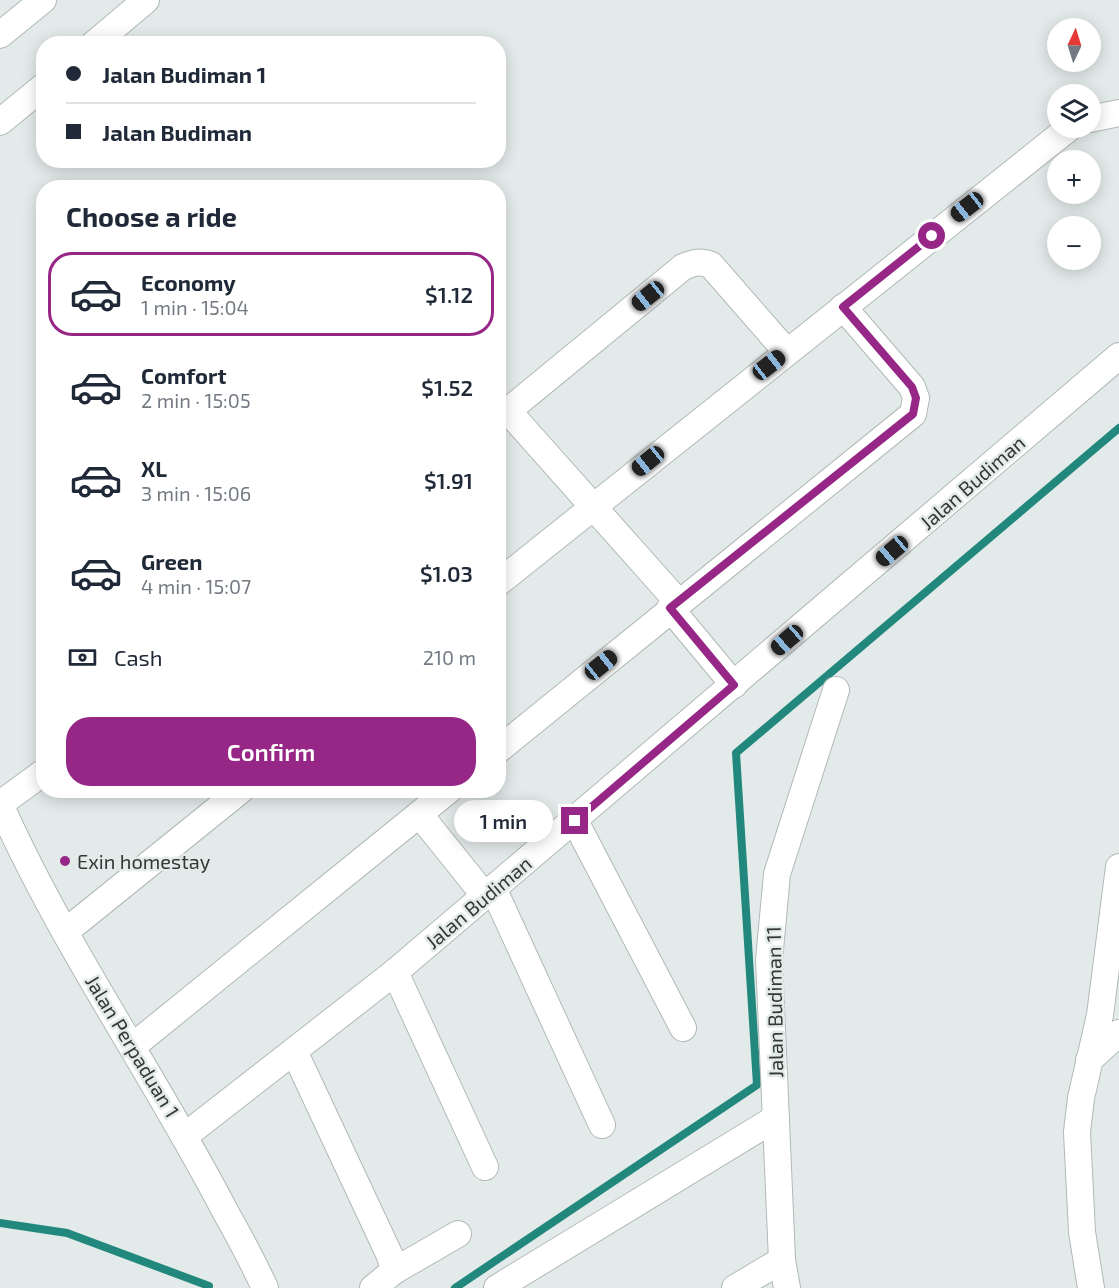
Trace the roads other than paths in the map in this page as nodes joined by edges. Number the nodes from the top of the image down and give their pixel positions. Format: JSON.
{"nodes":[{"id":1,"x":43,"y":0,"type":"edge"},
{"id":2,"x":146,"y":0,"type":"edge"},
{"id":3,"x":0,"y":35,"type":"edge"},
{"id":4,"x":103,"y":36,"type":"edge"},
{"id":5,"x":36,"y":93,"type":"edge"},
{"id":6,"x":0,"y":122,"type":"edge"},
{"id":7,"x":1056,"y":138,"type":"edge"},
{"id":8,"x":843,"y":307,"type":"junction"},
{"id":9,"x":786,"y":351,"type":"junction"},
{"id":10,"x":1119,"y":356,"type":"edge"},
{"id":11,"x":506,"y":413,"type":"edge"},
{"id":12,"x":506,"y":418,"type":"edge"},
{"id":13,"x":591,"y":507,"type":"junction"},
{"id":14,"x":506,"y":576,"type":"edge"},
{"id":15,"x":674,"y":605,"type":"junction"},
{"id":16,"x":734,"y":685,"type":"junction"},
{"id":17,"x":836,"y":690,"type":"dead end"},
{"id":18,"x":506,"y":743,"type":"edge"},
{"id":19,"x":36,"y":778,"type":"edge"},
{"id":20,"x":231,"y":798,"type":"edge"},
{"id":21,"x":429,"y":800,"type":"edge"},
{"id":22,"x":0,"y":804,"type":"edge"},
{"id":23,"x":575,"y":821,"type":"junction"},
{"id":24,"x":10,"y":854,"type":"edge"},
{"id":25,"x":1119,"y":867,"type":"edge"},
{"id":26,"x":489,"y":892,"type":"junction"},
{"id":27,"x":65,"y":932,"type":"junction"},
{"id":28,"x":1106,"y":950,"type":"junction"},
{"id":29,"x":394,"y":972,"type":"junction"},
{"id":30,"x":1119,"y":974,"type":"edge"},
{"id":31,"x":683,"y":1028,"type":"dead end"},
{"id":32,"x":1119,"y":1033,"type":"edge"},
{"id":33,"x":133,"y":1046,"type":"junction"},
{"id":34,"x":294,"y":1051,"type":"junction"},
{"id":35,"x":1089,"y":1060,"type":"junction"},
{"id":36,"x":776,"y":1118,"type":"junction"},
{"id":37,"x":602,"y":1125,"type":"dead end"},
{"id":38,"x":186,"y":1135,"type":"junction"},
{"id":39,"x":485,"y":1167,"type":"dead end"},
{"id":40,"x":458,"y":1234,"type":"dead end"},
{"id":41,"x":782,"y":1260,"type":"junction"},
{"id":42,"x":394,"y":1271,"type":"junction"},
{"id":43,"x":270,"y":1287,"type":"edge"},
{"id":44,"x":373,"y":1288,"type":"edge"},
{"id":45,"x":497,"y":1288,"type":"edge"},
{"id":46,"x":735,"y":1288,"type":"edge"},
{"id":47,"x":786,"y":1288,"type":"edge"},
{"id":48,"x":1091,"y":1288,"type":"edge"}],
"edges":[{"from":1,"to":3,"type":"street"},
{"from":2,"to":4,"type":"street"},
{"from":5,"to":6,"type":"street"},
{"from":7,"to":8,"type":"street"},
{"from":8,"to":9,"type":"street"},
{"from":8,"to":15,"type":"street"},
{"from":9,"to":11,"type":"street"},
{"from":9,"to":13,"type":"street"},
{"from":10,"to":16,"type":"street","name":"Jalan Budiman"},
{"from":12,"to":13,"type":"street"},
{"from":13,"to":14,"type":"street"},
{"from":13,"to":15,"type":"street"},
{"from":15,"to":16,"type":"street"},
{"from":15,"to":18,"type":"street"},
{"from":16,"to":23,"type":"street","name":"Jalan Budiman"},
{"from":17,"to":36,"type":"street","name":"Jalan Budiman 11"},
{"from":19,"to":22,"type":"street"},
{"from":20,"to":27,"type":"street"},
{"from":21,"to":26,"type":"street"},
{"from":21,"to":33,"type":"street"},
{"from":22,"to":24,"type":"street","name":"Jalan Perpaduan 1"},
{"from":23,"to":26,"type":"street","name":"Jalan Budiman"},
{"from":23,"to":31,"type":"street"},
{"from":24,"to":27,"type":"street","name":"Jalan Perpaduan 1"},
{"from":25,"to":28,"type":"street"},
{"from":26,"to":29,"type":"street","name":"Jalan Budiman"},
{"from":26,"to":37,"type":"street"},
{"from":27,"to":33,"type":"street","name":"Jalan Perpaduan 1"},
{"from":28,"to":30,"type":"street"},
{"from":28,"to":35,"type":"street"},
{"from":29,"to":34,"type":"street","name":"Jalan Budiman"},
{"from":29,"to":39,"type":"street"},
{"from":32,"to":35,"type":"street"},
{"from":33,"to":38,"type":"street","name":"Jalan Perpaduan 1"},
{"from":34,"to":38,"type":"street","name":"Jalan Budiman"},
{"from":34,"to":42,"type":"street"},
{"from":35,"to":48,"type":"street"},
{"from":36,"to":41,"type":"street","name":"Jalan Budiman 11"},
{"from":36,"to":45,"type":"street"},
{"from":38,"to":43,"type":"street","name":"Jalan Perpaduan 1"},
{"from":40,"to":42,"type":"street"},
{"from":41,"to":46,"type":"street"},
{"from":41,"to":47,"type":"street","name":"Jalan Budiman 11"},
{"from":42,"to":44,"type":"street"}]}
